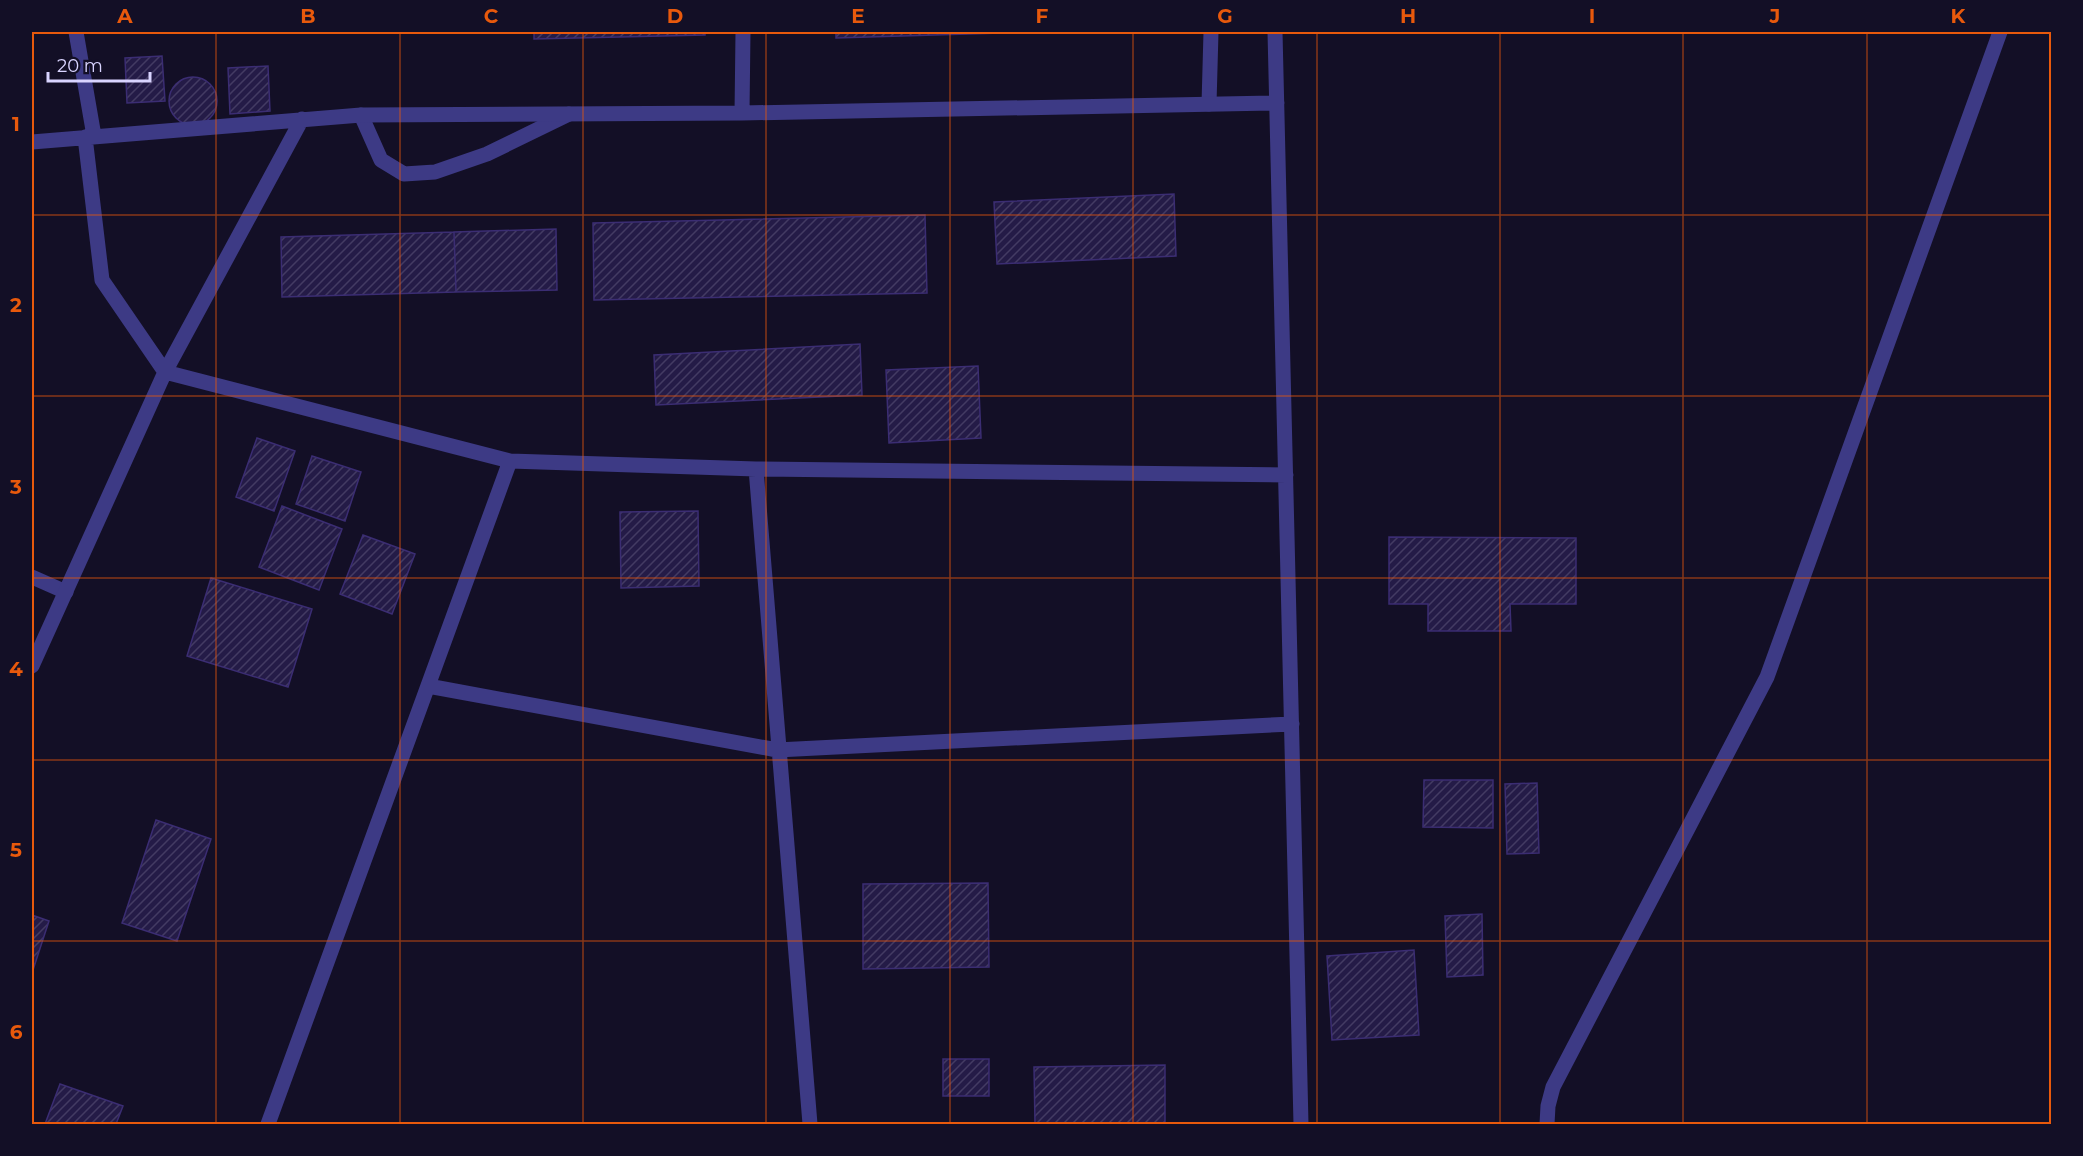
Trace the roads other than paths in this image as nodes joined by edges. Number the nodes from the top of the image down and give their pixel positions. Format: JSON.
{"nodes":[{"id":1,"x":76,"y":32,"type":"edge"},
{"id":2,"x":743,"y":32,"type":"edge"},
{"id":3,"x":1211,"y":32,"type":"edge"},
{"id":4,"x":1275,"y":32,"type":"edge"},
{"id":5,"x":2000,"y":32,"type":"edge"},
{"id":6,"x":1277,"y":103,"type":"junction"},
{"id":7,"x":1209,"y":104,"type":"junction"},
{"id":8,"x":742,"y":112,"type":"junction"},
{"id":9,"x":569,"y":114,"type":"junction"},
{"id":10,"x":361,"y":115,"type":"junction"},
{"id":11,"x":302,"y":119,"type":"junction"},
{"id":12,"x":89,"y":136,"type":"junction"},
{"id":13,"x":32,"y":142,"type":"edge"},
{"id":14,"x":165,"y":372,"type":"junction"},
{"id":15,"x":510,"y":461,"type":"junction"},
{"id":16,"x":756,"y":469,"type":"junction"},
{"id":17,"x":1286,"y":475,"type":"junction"},
{"id":18,"x":32,"y":577,"type":"edge"},
{"id":19,"x":66,"y":592,"type":"junction"},
{"id":20,"x":32,"y":666,"type":"edge"},
{"id":21,"x":428,"y":686,"type":"junction"},
{"id":22,"x":1292,"y":724,"type":"junction"},
{"id":23,"x":777,"y":750,"type":"junction"},
{"id":24,"x":268,"y":1125,"type":"edge"},
{"id":25,"x":810,"y":1125,"type":"edge"},
{"id":26,"x":1301,"y":1125,"type":"edge"},
{"id":27,"x":1547,"y":1125,"type":"edge"}],
"edges":[{"from":1,"to":12,"type":"street"},
{"from":2,"to":8,"type":"street"},
{"from":3,"to":7,"type":"street"},
{"from":4,"to":6,"type":"street"},
{"from":5,"to":27,"type":"street"},
{"from":6,"to":7,"type":"street"},
{"from":6,"to":17,"type":"street"},
{"from":7,"to":8,"type":"street"},
{"from":8,"to":9,"type":"street"},
{"from":9,"to":10,"type":"street"},
{"from":9,"to":10,"type":"street"},
{"from":10,"to":11,"type":"street"},
{"from":11,"to":12,"type":"street"},
{"from":11,"to":14,"type":"street"},
{"from":12,"to":13,"type":"street"},
{"from":12,"to":14,"type":"street"},
{"from":14,"to":15,"type":"street"},
{"from":14,"to":19,"type":"street"},
{"from":15,"to":16,"type":"street"},
{"from":15,"to":21,"type":"street"},
{"from":16,"to":17,"type":"street"},
{"from":16,"to":23,"type":"street"},
{"from":17,"to":22,"type":"street"},
{"from":18,"to":19,"type":"street"},
{"from":19,"to":20,"type":"street"},
{"from":21,"to":23,"type":"street"},
{"from":21,"to":24,"type":"street"},
{"from":22,"to":23,"type":"street"},
{"from":22,"to":26,"type":"street"},
{"from":23,"to":25,"type":"street"}]}
